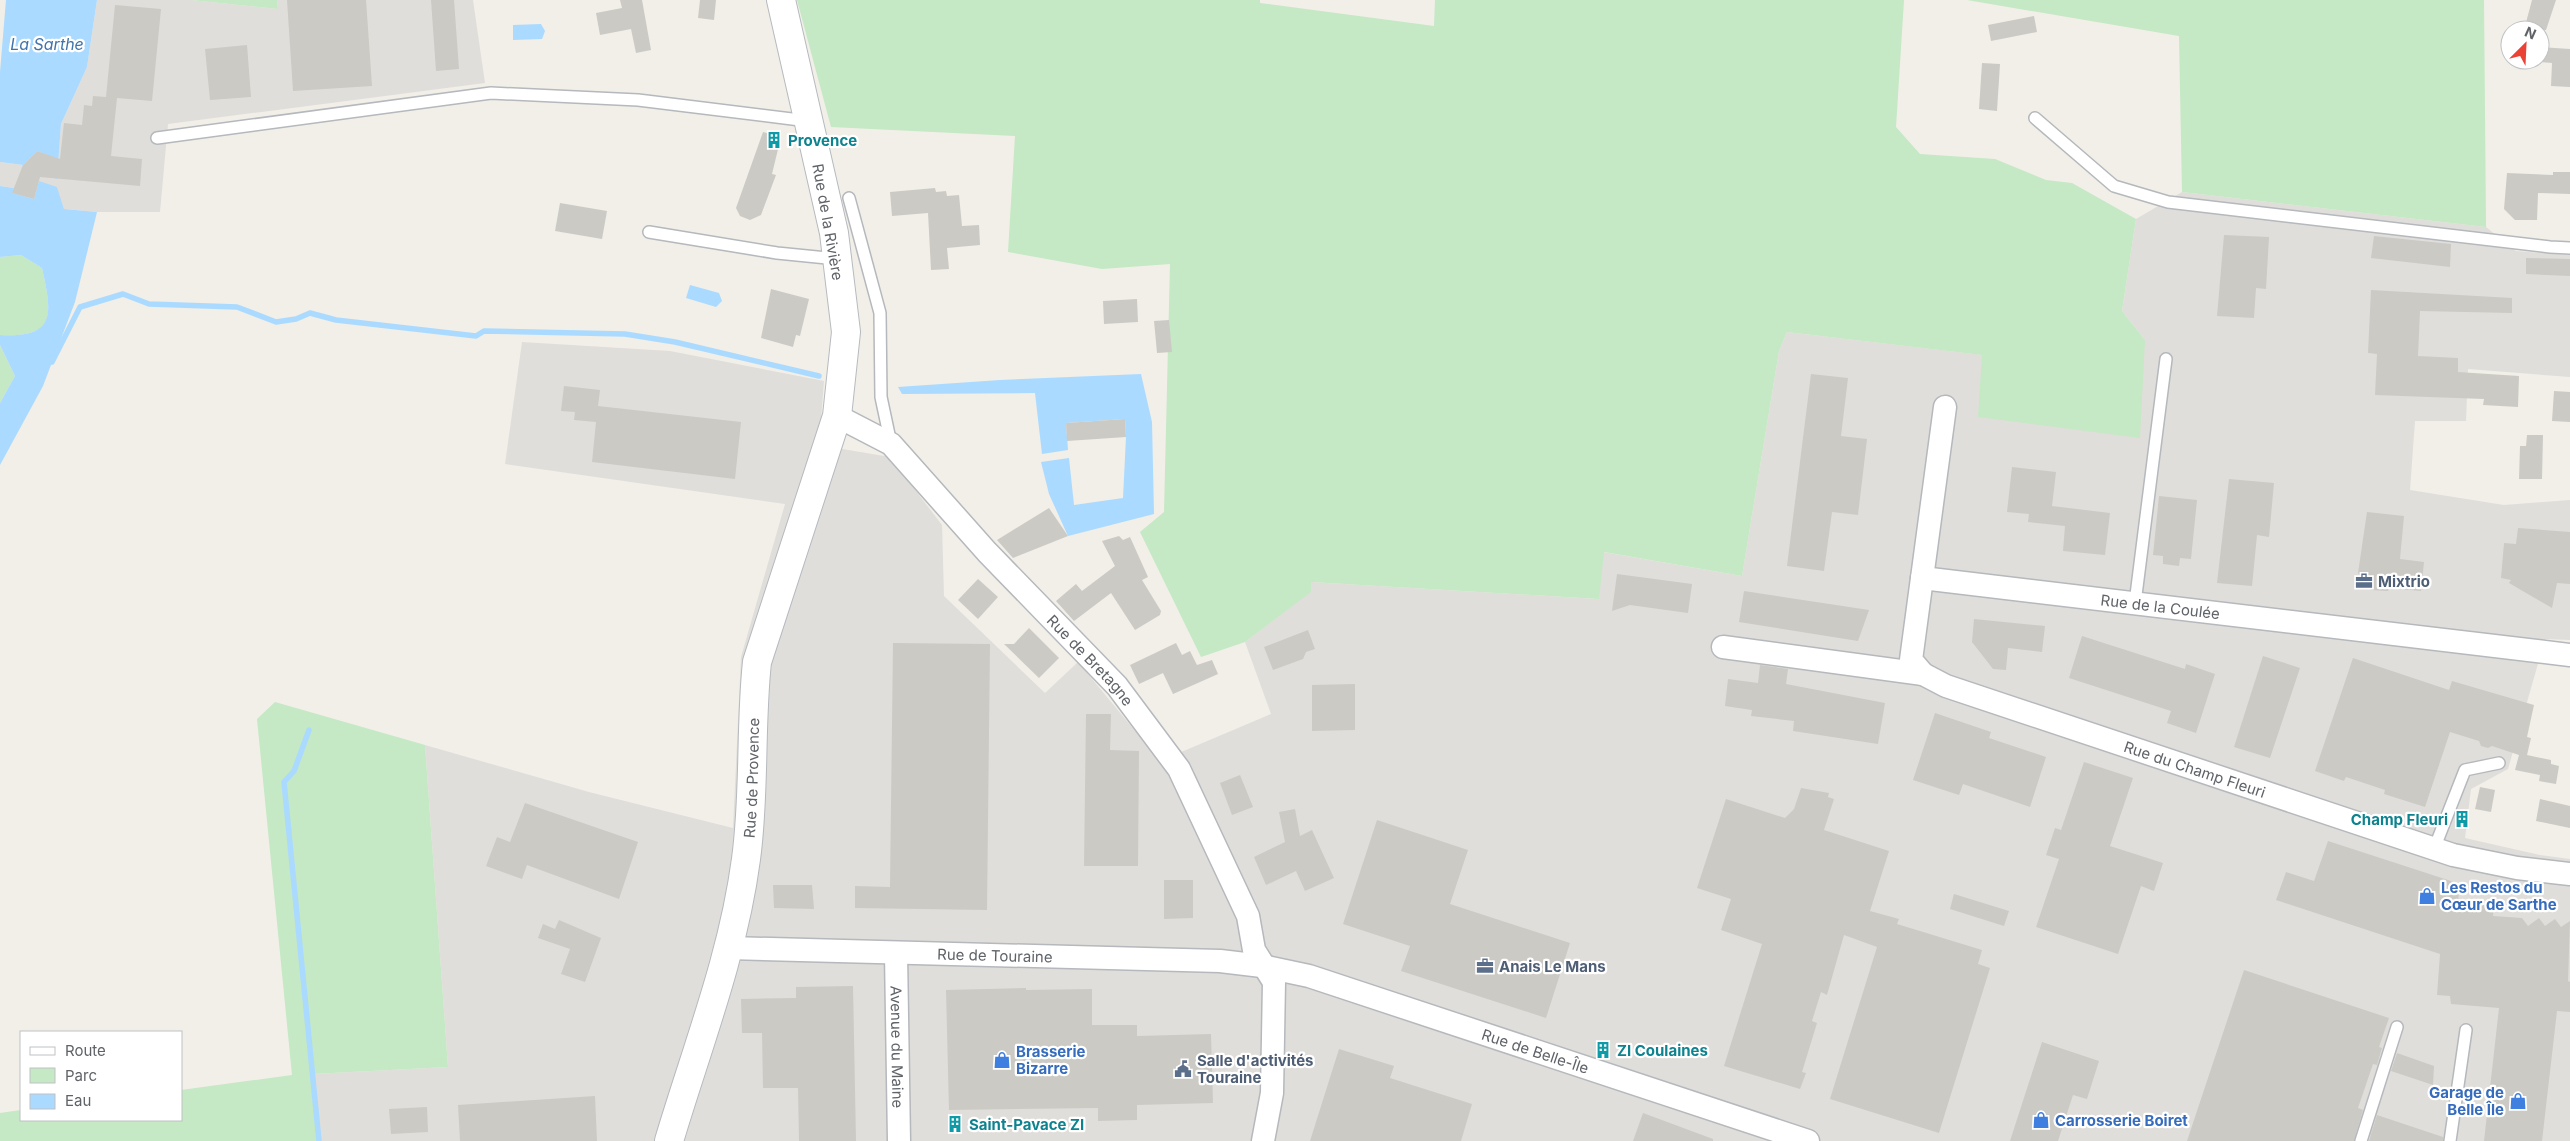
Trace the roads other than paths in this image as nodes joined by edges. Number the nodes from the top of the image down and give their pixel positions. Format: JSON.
{"nodes":[{"id":1,"x":781,"y":0,"type":"edge"},
{"id":2,"x":2035,"y":118,"type":"dead end"},
{"id":3,"x":808,"y":121,"type":"junction"},
{"id":4,"x":157,"y":138,"type":"dead end"},
{"id":5,"x":850,"y":198,"type":"dead end"},
{"id":6,"x":649,"y":232,"type":"dead end"},
{"id":7,"x":2570,"y":248,"type":"edge"},
{"id":8,"x":837,"y":258,"type":"junction"},
{"id":9,"x":2166,"y":359,"type":"dead end"},
{"id":10,"x":1945,"y":407,"type":"dead end"},
{"id":11,"x":837,"y":416,"type":"junction"},
{"id":12,"x":891,"y":444,"type":"junction"},
{"id":13,"x":1922,"y":578,"type":"junction"},
{"id":14,"x":2135,"y":603,"type":"junction"},
{"id":15,"x":1723,"y":647,"type":"dead end"},
{"id":16,"x":2570,"y":655,"type":"edge"},
{"id":17,"x":1923,"y":674,"type":"junction"},
{"id":18,"x":2499,"y":763,"type":"dead end"},
{"id":19,"x":2434,"y":849,"type":"junction"},
{"id":20,"x":2570,"y":874,"type":"edge"},
{"id":21,"x":729,"y":948,"type":"junction"},
{"id":22,"x":896,"y":953,"type":"junction"},
{"id":23,"x":1262,"y":966,"type":"junction"},
{"id":24,"x":2397,"y":1027,"type":"dead end"},
{"id":25,"x":2466,"y":1030,"type":"dead end"},
{"id":26,"x":669,"y":1141,"type":"edge"},
{"id":27,"x":899,"y":1141,"type":"edge"},
{"id":28,"x":1263,"y":1141,"type":"edge"},
{"id":29,"x":1808,"y":1141,"type":"edge"},
{"id":30,"x":2360,"y":1141,"type":"edge"},
{"id":31,"x":2450,"y":1141,"type":"edge"}],
"edges":[{"from":1,"to":3,"type":"street","name":"Rue de la Rivière"},
{"from":2,"to":7,"type":"lane"},
{"from":3,"to":4,"type":"lane"},
{"from":3,"to":8,"type":"street","name":"Rue de la Rivière"},
{"from":5,"to":12,"type":"lane"},
{"from":6,"to":8,"type":"lane"},
{"from":8,"to":11,"type":"street","name":"Rue de la Rivière"},
{"from":9,"to":14,"type":"lane"},
{"from":10,"to":13,"type":"street"},
{"from":11,"to":12,"type":"street","name":"Rue de Bretagne"},
{"from":11,"to":21,"type":"street","name":"Rue de Provence"},
{"from":12,"to":23,"type":"street","name":"Rue de Bretagne"},
{"from":13,"to":14,"type":"street","name":"Rue de la Coulée"},
{"from":13,"to":17,"type":"street"},
{"from":14,"to":16,"type":"street","name":"Rue de la Coulée"},
{"from":15,"to":17,"type":"street"},
{"from":17,"to":19,"type":"street","name":"Rue du Champ Fleuri"},
{"from":18,"to":19,"type":"lane"},
{"from":19,"to":20,"type":"street","name":"Rue du Champ Fleuri"},
{"from":21,"to":22,"type":"street","name":"Rue de Touraine"},
{"from":21,"to":26,"type":"street","name":"Rue de Provence"},
{"from":22,"to":23,"type":"street","name":"Rue de Touraine"},
{"from":22,"to":27,"type":"street","name":"Avenue du Maine"},
{"from":23,"to":28,"type":"street","name":"Rue de Bretagne"},
{"from":23,"to":29,"type":"street","name":"Rue de Belle-Île"},
{"from":24,"to":30,"type":"lane"},
{"from":25,"to":31,"type":"lane"}]}
